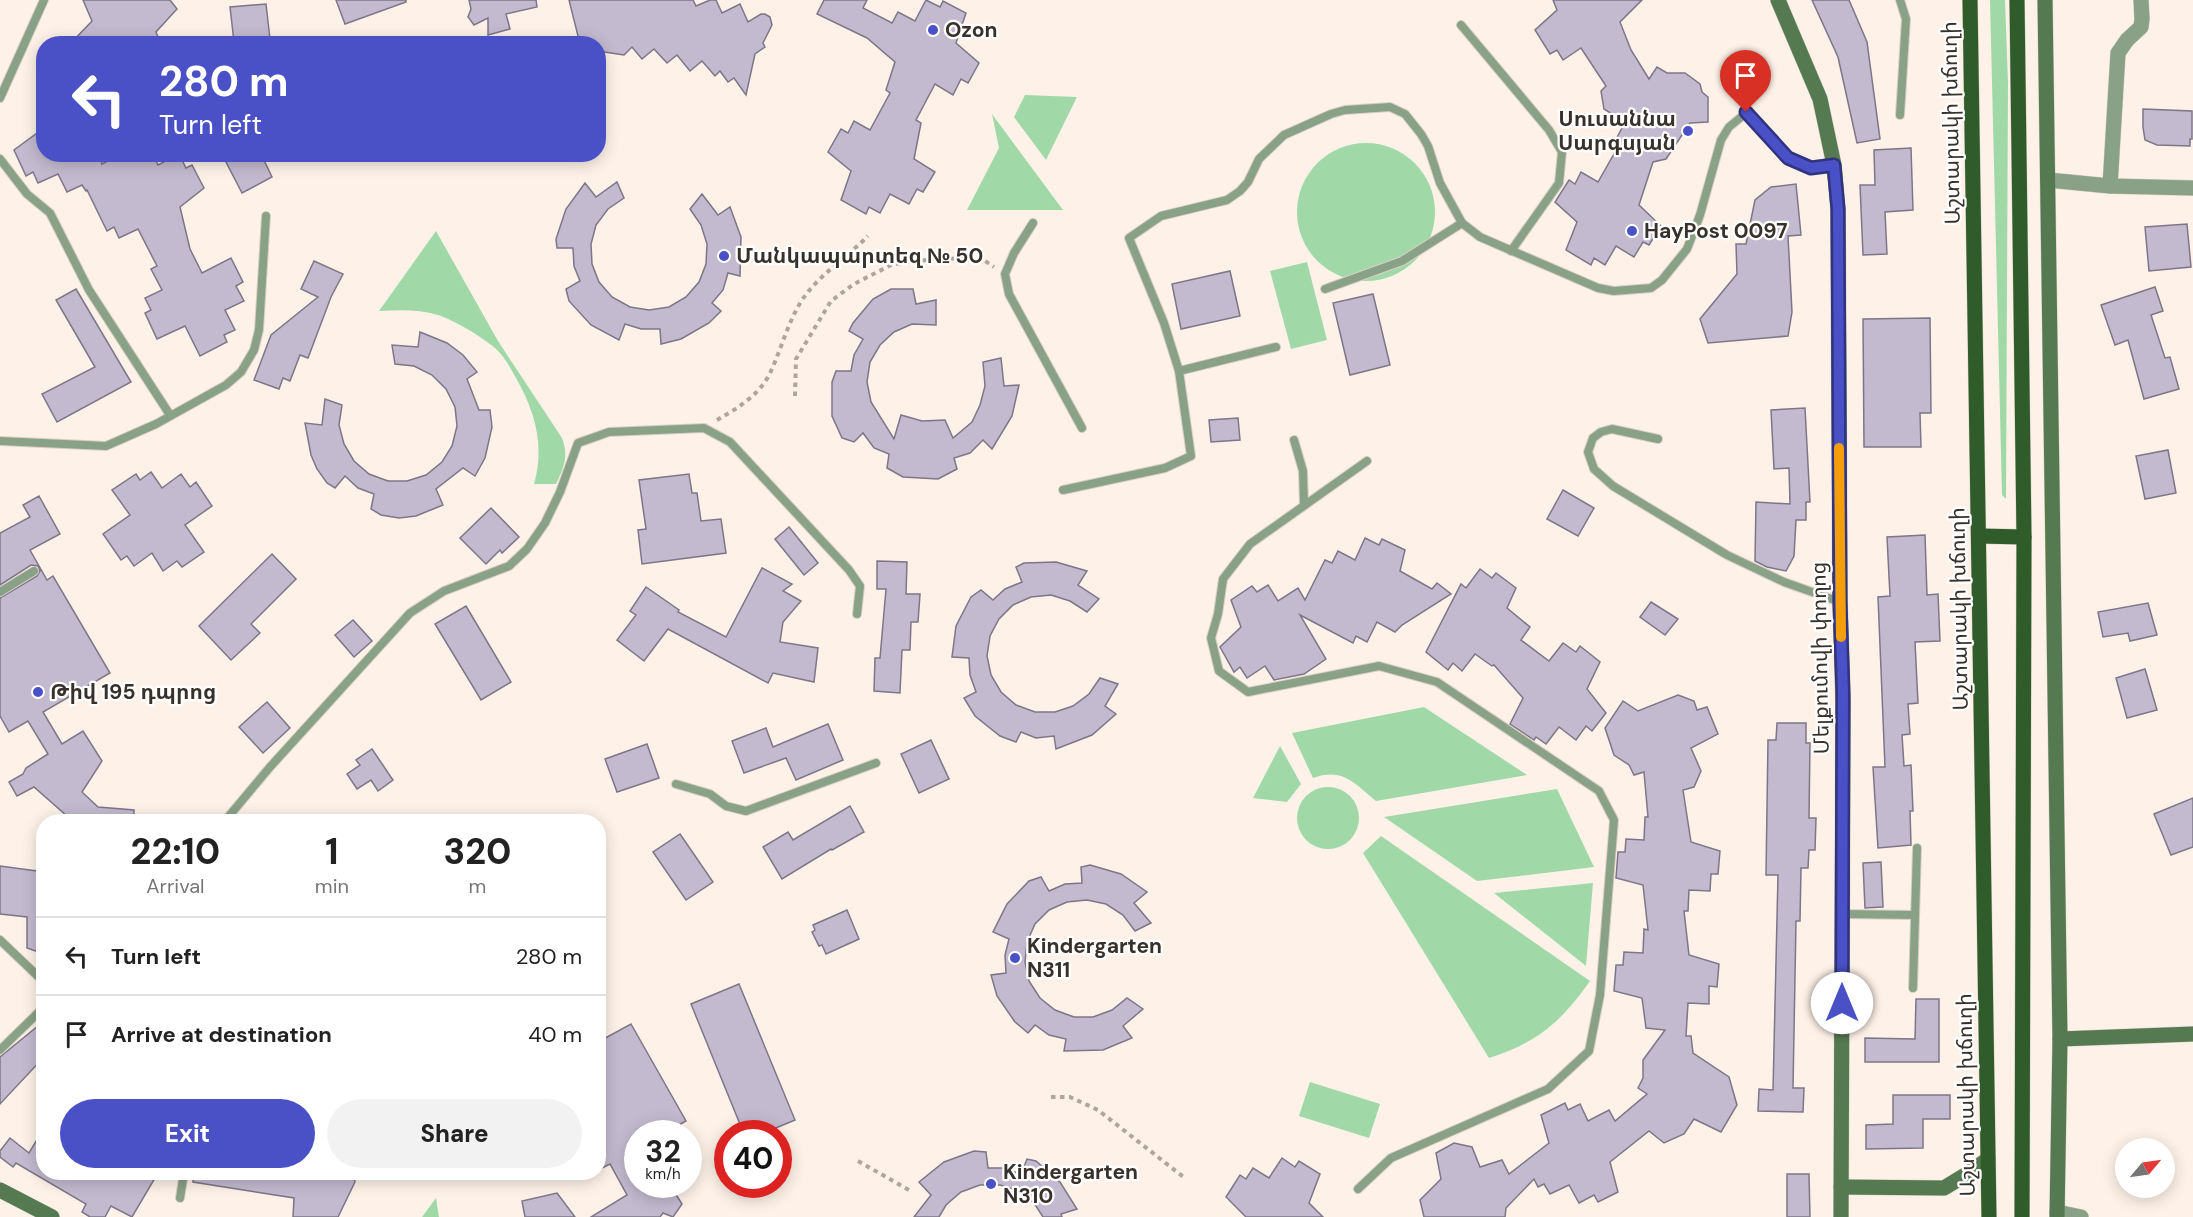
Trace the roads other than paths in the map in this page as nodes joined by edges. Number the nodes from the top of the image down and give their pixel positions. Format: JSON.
{"nodes":[{"id":1,"x":44,"y":0,"type":"edge"},
{"id":2,"x":1778,"y":0,"type":"edge"},
{"id":3,"x":1900,"y":0,"type":"edge"},
{"id":4,"x":1970,"y":0,"type":"edge"},
{"id":5,"x":2017,"y":0,"type":"edge"},
{"id":6,"x":2045,"y":0,"type":"edge"},
{"id":7,"x":2140,"y":0,"type":"edge"},
{"id":8,"x":1461,"y":25,"type":"dead end"},
{"id":9,"x":0,"y":98,"type":"edge"},
{"id":10,"x":1900,"y":115,"type":"dead end"},
{"id":11,"x":0,"y":159,"type":"edge"},
{"id":12,"x":1834,"y":165,"type":"junction"},
{"id":13,"x":2048,"y":180,"type":"junction"},
{"id":14,"x":2110,"y":186,"type":"junction"},
{"id":15,"x":2193,"y":188,"type":"edge"},
{"id":16,"x":266,"y":216,"type":"dead end"},
{"id":17,"x":1033,"y":223,"type":"dead end"},
{"id":18,"x":1462,"y":224,"type":"junction"},
{"id":19,"x":1511,"y":251,"type":"junction"},
{"id":20,"x":1325,"y":289,"type":"dead end"},
{"id":21,"x":1276,"y":348,"type":"dead end"},
{"id":22,"x":1179,"y":371,"type":"junction"},
{"id":23,"x":171,"y":415,"type":"junction"},
{"id":24,"x":1082,"y":428,"type":"dead end"},
{"id":25,"x":1658,"y":439,"type":"dead end"},
{"id":26,"x":1294,"y":440,"type":"dead end"},
{"id":27,"x":0,"y":441,"type":"edge"},
{"id":28,"x":1367,"y":461,"type":"dead end"},
{"id":29,"x":1063,"y":490,"type":"dead end"},
{"id":30,"x":1304,"y":505,"type":"junction"},
{"id":31,"x":1979,"y":536,"type":"junction"},
{"id":32,"x":2024,"y":537,"type":"junction"},
{"id":33,"x":34,"y":571,"type":"dead end"},
{"id":34,"x":0,"y":592,"type":"edge"},
{"id":35,"x":1840,"y":602,"type":"junction"},
{"id":36,"x":857,"y":614,"type":"dead end"},
{"id":37,"x":876,"y":763,"type":"dead end"},
{"id":38,"x":676,"y":784,"type":"dead end"},
{"id":39,"x":231,"y":814,"type":"edge"},
{"id":40,"x":1917,"y":848,"type":"dead end"},
{"id":41,"x":1842,"y":914,"type":"junction"},
{"id":42,"x":1915,"y":915,"type":"junction"},
{"id":43,"x":0,"y":940,"type":"edge"},
{"id":44,"x":36,"y":974,"type":"edge"},
{"id":45,"x":1913,"y":988,"type":"dead end"},
{"id":46,"x":36,"y":1015,"type":"edge"},
{"id":47,"x":2193,"y":1034,"type":"edge"},
{"id":48,"x":2060,"y":1039,"type":"junction"},
{"id":49,"x":0,"y":1050,"type":"edge"},
{"id":50,"x":1988,"y":1159,"type":"junction"},
{"id":51,"x":183,"y":1180,"type":"edge"},
{"id":52,"x":1841,"y":1187,"type":"junction"},
{"id":53,"x":1358,"y":1189,"type":"dead end"},
{"id":54,"x":0,"y":1190,"type":"edge"},
{"id":55,"x":180,"y":1198,"type":"dead end"},
{"id":56,"x":0,"y":1199,"type":"edge"},
{"id":57,"x":2057,"y":1215,"type":"edge"},
{"id":58,"x":34,"y":1217,"type":"edge"},
{"id":59,"x":52,"y":1217,"type":"edge"},
{"id":60,"x":1841,"y":1217,"type":"edge"},
{"id":61,"x":1989,"y":1217,"type":"edge"},
{"id":62,"x":2022,"y":1217,"type":"edge"},
{"id":63,"x":2082,"y":1217,"type":"edge"}],
"edges":[{"from":1,"to":9,"type":"lane"},
{"from":2,"to":12,"type":"street","name":"Մելքումովի փողոց"},
{"from":3,"to":10,"type":"lane"},
{"from":4,"to":31,"type":"main road","name":"Աշտարակի խճուղի"},
{"from":5,"to":32,"type":"main road"},
{"from":6,"to":13,"type":"street"},
{"from":7,"to":14,"type":"street"},
{"from":8,"to":19,"type":"lane"},
{"from":11,"to":23,"type":"lane"},
{"from":12,"to":19,"type":"lane"},
{"from":12,"to":35,"type":"street","name":"Մելքումովի փողոց"},
{"from":13,"to":14,"type":"street"},
{"from":13,"to":48,"type":"street"},
{"from":14,"to":15,"type":"street"},
{"from":16,"to":23,"type":"lane"},
{"from":17,"to":24,"type":"lane"},
{"from":18,"to":19,"type":"lane"},
{"from":18,"to":20,"type":"lane"},
{"from":18,"to":22,"type":"lane"},
{"from":21,"to":22,"type":"lane"},
{"from":22,"to":29,"type":"lane"},
{"from":23,"to":27,"type":"lane"},
{"from":25,"to":35,"type":"lane"},
{"from":26,"to":30,"type":"lane"},
{"from":28,"to":30,"type":"lane"},
{"from":30,"to":53,"type":"lane"},
{"from":31,"to":32,"type":"main road"},
{"from":31,"to":50,"type":"main road","name":"Աշտարակի խճուղի"},
{"from":32,"to":62,"type":"main road"},
{"from":33,"to":34,"type":"lane"},
{"from":35,"to":41,"type":"street","name":"Մելքումովի փողոց"},
{"from":36,"to":39,"type":"lane"},
{"from":37,"to":38,"type":"lane"},
{"from":40,"to":42,"type":"lane"},
{"from":41,"to":42,"type":"lane"},
{"from":41,"to":52,"type":"street","name":"Մելքումովի փողոց"},
{"from":42,"to":45,"type":"lane"},
{"from":43,"to":44,"type":"lane"},
{"from":46,"to":49,"type":"lane"},
{"from":47,"to":48,"type":"street"},
{"from":48,"to":57,"type":"street"},
{"from":50,"to":52,"type":"street"},
{"from":50,"to":61,"type":"main road","name":"Աշտարակի խճուղի"},
{"from":51,"to":55,"type":"lane"},
{"from":52,"to":60,"type":"street","name":"Մելքումովի փողոց"},
{"from":54,"to":59,"type":"street"},
{"from":56,"to":58,"type":"street"},
{"from":57,"to":63,"type":"street"}]}
